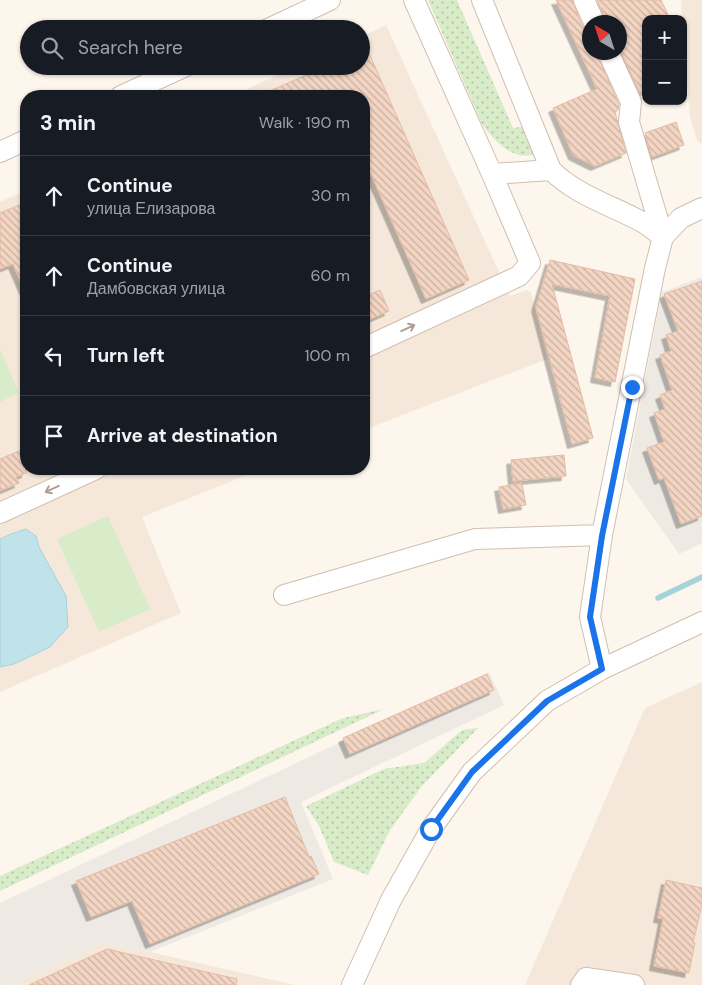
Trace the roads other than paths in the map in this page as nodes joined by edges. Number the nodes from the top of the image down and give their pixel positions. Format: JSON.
{"nodes":[{"id":1,"x":330,"y":0,"type":"edge"},
{"id":2,"x":414,"y":0,"type":"edge"},
{"id":3,"x":482,"y":0,"type":"edge"},
{"id":4,"x":584,"y":0,"type":"edge"},
{"id":5,"x":591,"y":15,"type":"edge"},
{"id":6,"x":287,"y":20,"type":"edge"},
{"id":7,"x":612,"y":60,"type":"edge"},
{"id":8,"x":166,"y":75,"type":"edge"},
{"id":9,"x":134,"y":90,"type":"edge"},
{"id":10,"x":20,"y":143,"type":"edge"},
{"id":11,"x":0,"y":152,"type":"edge"},
{"id":12,"x":552,"y":170,"type":"junction"},
{"id":13,"x":492,"y":174,"type":"junction"},
{"id":14,"x":702,"y":208,"type":"edge"},
{"id":15,"x":664,"y":237,"type":"junction"},
{"id":16,"x":370,"y":345,"type":"edge"},
{"id":17,"x":83,"y":475,"type":"edge"},
{"id":18,"x":0,"y":513,"type":"edge"},
{"id":19,"x":602,"y":536,"type":"junction"},
{"id":20,"x":284,"y":595,"type":"dead end"},
{"id":21,"x":702,"y":622,"type":"edge"},
{"id":22,"x":602,"y":669,"type":"junction"},
{"id":23,"x":352,"y":985,"type":"edge"},
{"id":24,"x":581,"y":985,"type":"edge"},
{"id":25,"x":634,"y":985,"type":"edge"}],
"edges":[{"from":1,"to":6,"type":"street"},
{"from":2,"to":13,"type":"street"},
{"from":3,"to":12,"type":"street"},
{"from":4,"to":5,"type":"street"},
{"from":7,"to":15,"type":"street"},
{"from":8,"to":9,"type":"street"},
{"from":10,"to":11,"type":"street"},
{"from":12,"to":13,"type":"street"},
{"from":12,"to":15,"type":"street"},
{"from":16,"to":13,"type":"street","one_way":true},
{"from":14,"to":15,"type":"street"},
{"from":15,"to":19,"type":"street"},
{"from":17,"to":18,"type":"street","one_way":true},
{"from":19,"to":20,"type":"street"},
{"from":19,"to":22,"type":"street"},
{"from":21,"to":22,"type":"street"},
{"from":22,"to":23,"type":"street"},
{"from":24,"to":25,"type":"street"}]}
